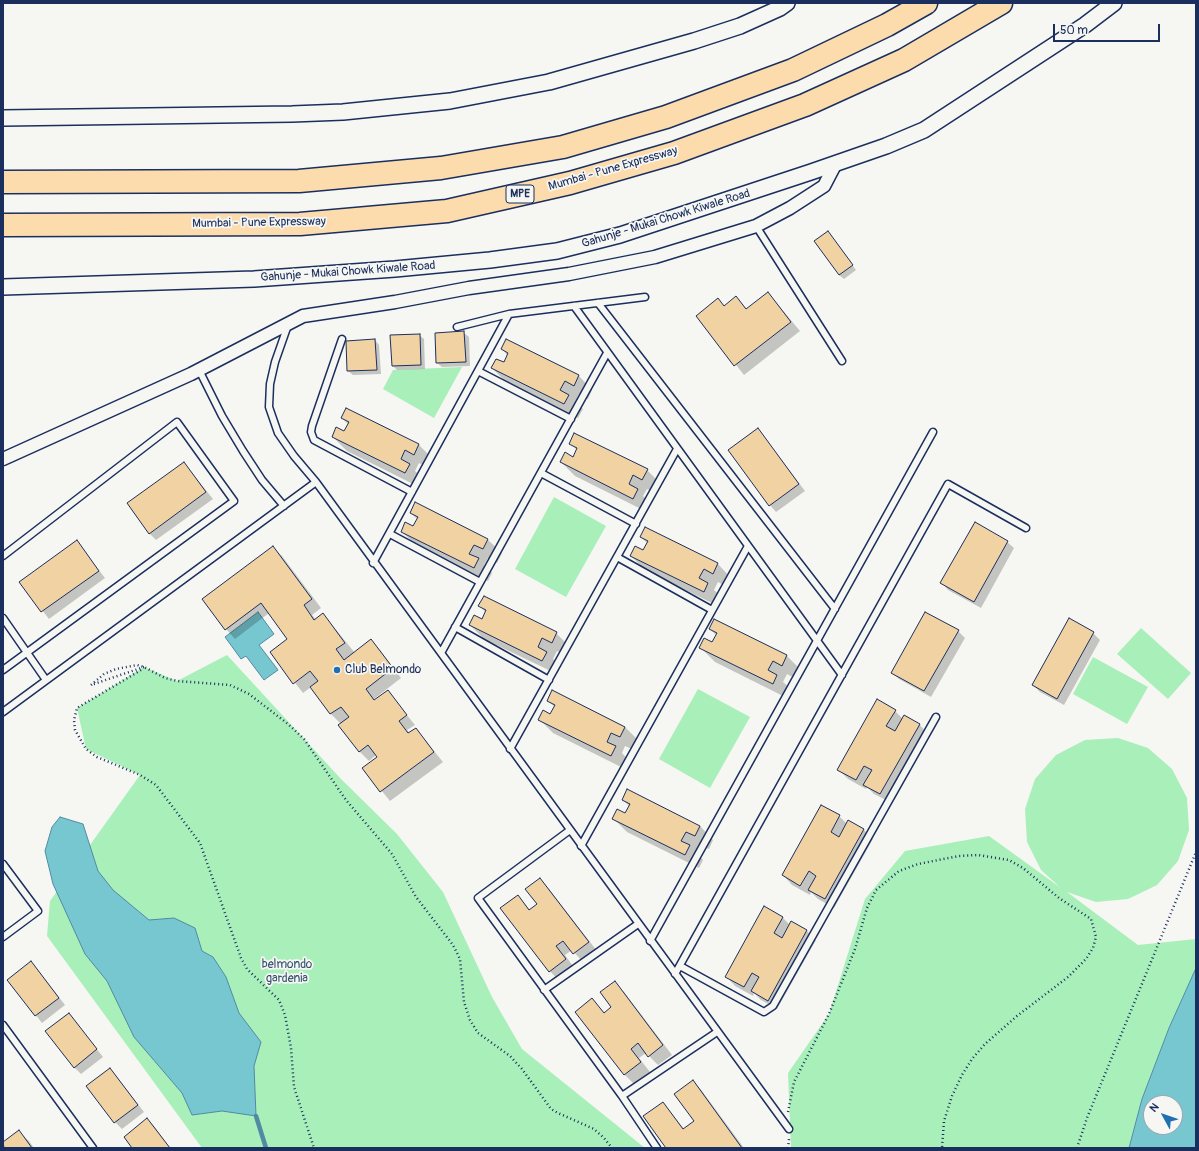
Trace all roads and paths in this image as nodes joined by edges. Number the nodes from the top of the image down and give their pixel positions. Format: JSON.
{"nodes":[{"id":1,"x":786,"y":3,"type":"edge"},
{"id":2,"x":926,"y":3,"type":"edge"},
{"id":3,"x":1001,"y":3,"type":"edge"},
{"id":4,"x":1114,"y":3,"type":"edge"},
{"id":5,"x":3,"y":118,"type":"edge"},
{"id":6,"x":836,"y":163,"type":"junction"},
{"id":7,"x":3,"y":182,"type":"edge"},
{"id":8,"x":3,"y":224,"type":"edge"},
{"id":9,"x":756,"y":226,"type":"junction"},
{"id":10,"x":3,"y":287,"type":"edge"},
{"id":11,"x":646,"y":297,"type":"dead end"},
{"id":12,"x":598,"y":303,"type":"junction"},
{"id":13,"x":574,"y":306,"type":"junction"},
{"id":14,"x":509,"y":314,"type":"junction"},
{"id":15,"x":289,"y":324,"type":"junction"},
{"id":16,"x":457,"y":327,"type":"dead end"},
{"id":17,"x":342,"y":339,"type":"dead end"},
{"id":18,"x":607,"y":354,"type":"junction"},
{"id":19,"x":842,"y":361,"type":"dead end"},
{"id":20,"x":199,"y":370,"type":"junction"},
{"id":21,"x":478,"y":371,"type":"junction"},
{"id":22,"x":571,"y":419,"type":"junction"},
{"id":23,"x":933,"y":432,"type":"dead end"},
{"id":24,"x":677,"y":449,"type":"junction"},
{"id":25,"x":3,"y":459,"type":"edge"},
{"id":26,"x":541,"y":473,"type":"junction"},
{"id":27,"x":316,"y":482,"type":"junction"},
{"id":28,"x":412,"y":492,"type":"junction"},
{"id":29,"x":284,"y":506,"type":"junction"},
{"id":30,"x":636,"y":524,"type":"junction"},
{"id":31,"x":1026,"y":528,"type":"dead end"},
{"id":32,"x":390,"y":534,"type":"junction"},
{"id":33,"x":748,"y":546,"type":"junction"},
{"id":34,"x":3,"y":556,"type":"edge"},
{"id":35,"x":617,"y":557,"type":"junction"},
{"id":36,"x":373,"y":563,"type":"junction"},
{"id":37,"x":480,"y":582,"type":"junction"},
{"id":38,"x":712,"y":610,"type":"junction"},
{"id":39,"x":835,"y":610,"type":"junction"},
{"id":40,"x":3,"y":618,"type":"edge"},
{"id":41,"x":455,"y":627,"type":"junction"},
{"id":42,"x":817,"y":641,"type":"junction"},
{"id":43,"x":27,"y":653,"type":"junction"},
{"id":44,"x":441,"y":653,"type":"junction"},
{"id":45,"x":144,"y":667,"type":"junction"},
{"id":46,"x":3,"y":670,"type":"edge"},
{"id":47,"x":842,"y":675,"type":"junction"},
{"id":48,"x":46,"y":680,"type":"junction"},
{"id":49,"x":549,"y":680,"type":"junction"},
{"id":50,"x":3,"y":712,"type":"edge"},
{"id":51,"x":936,"y":717,"type":"dead end"},
{"id":52,"x":510,"y":749,"type":"junction"},
{"id":53,"x":570,"y":830,"type":"junction"},
{"id":54,"x":581,"y":846,"type":"junction"},
{"id":55,"x":1196,"y":852,"type":"edge"},
{"id":56,"x":3,"y":864,"type":"edge"},
{"id":57,"x":638,"y":924,"type":"junction"},
{"id":58,"x":3,"y":937,"type":"edge"},
{"id":59,"x":650,"y":940,"type":"junction"},
{"id":60,"x":680,"y":966,"type":"junction"},
{"id":61,"x":675,"y":974,"type":"junction"},
{"id":62,"x":544,"y":990,"type":"junction"},
{"id":63,"x":3,"y":1025,"type":"edge"},
{"id":64,"x":717,"y":1032,"type":"junction"},
{"id":65,"x":622,"y":1096,"type":"junction"},
{"id":66,"x":789,"y":1129,"type":"junction"},
{"id":67,"x":93,"y":1148,"type":"edge"},
{"id":68,"x":314,"y":1148,"type":"edge"},
{"id":69,"x":612,"y":1148,"type":"edge"},
{"id":70,"x":657,"y":1148,"type":"edge"},
{"id":71,"x":788,"y":1148,"type":"edge"},
{"id":72,"x":942,"y":1148,"type":"edge"},
{"id":73,"x":1077,"y":1148,"type":"edge"}],
"edges":[{"from":1,"to":5,"type":"street"},
{"from":2,"to":7,"type":"highway"},
{"from":3,"to":8,"type":"highway","name":"Mumbai - Pune Expressway","number":"MPE"},
{"from":4,"to":6,"type":"street","name":"Gahunje - Mukai Chowk Kiwale Road"},
{"from":6,"to":9,"type":"street"},
{"from":6,"to":10,"type":"street","name":"Gahunje - Mukai Chowk Kiwale Road"},
{"from":9,"to":15,"type":"street"},
{"from":9,"to":19,"type":"lane"},
{"from":11,"to":12,"type":"lane"},
{"from":12,"to":13,"type":"lane"},
{"from":12,"to":39,"type":"lane"},
{"from":13,"to":14,"type":"lane"},
{"from":13,"to":18,"type":"lane"},
{"from":14,"to":16,"type":"lane"},
{"from":14,"to":21,"type":"lane"},
{"from":15,"to":20,"type":"street"},
{"from":15,"to":27,"type":"lane"},
{"from":17,"to":28,"type":"lane"},
{"from":18,"to":22,"type":"lane"},
{"from":18,"to":24,"type":"lane"},
{"from":20,"to":25,"type":"street"},
{"from":20,"to":29,"type":"lane"},
{"from":21,"to":22,"type":"lane"},
{"from":21,"to":28,"type":"lane"},
{"from":22,"to":26,"type":"lane"},
{"from":23,"to":39,"type":"lane"},
{"from":24,"to":30,"type":"lane"},
{"from":24,"to":33,"type":"lane"},
{"from":26,"to":30,"type":"lane"},
{"from":26,"to":37,"type":"lane"},
{"from":27,"to":29,"type":"lane"},
{"from":27,"to":36,"type":"lane"},
{"from":28,"to":32,"type":"lane"},
{"from":29,"to":48,"type":"lane"},
{"from":30,"to":35,"type":"lane"},
{"from":31,"to":47,"type":"lane"},
{"from":32,"to":36,"type":"lane"},
{"from":32,"to":37,"type":"lane"},
{"from":33,"to":38,"type":"lane"},
{"from":33,"to":42,"type":"lane"},
{"from":34,"to":43,"type":"lane"},
{"from":35,"to":38,"type":"lane"},
{"from":35,"to":49,"type":"lane"},
{"from":36,"to":44,"type":"lane"},
{"from":37,"to":41,"type":"lane"},
{"from":38,"to":54,"type":"lane"},
{"from":39,"to":42,"type":"lane"},
{"from":40,"to":43,"type":"lane"},
{"from":41,"to":44,"type":"lane"},
{"from":41,"to":49,"type":"lane"},
{"from":42,"to":47,"type":"lane"},
{"from":42,"to":59,"type":"lane"},
{"from":43,"to":46,"type":"lane"},
{"from":43,"to":48,"type":"lane"},
{"from":44,"to":52,"type":"lane"},
{"from":45,"to":45,"type":"path"},
{"from":45,"to":68,"type":"path"},
{"from":45,"to":69,"type":"path"},
{"from":47,"to":60,"type":"lane"},
{"from":48,"to":50,"type":"lane"},
{"from":49,"to":52,"type":"lane"},
{"from":51,"to":60,"type":"lane"},
{"from":52,"to":53,"type":"lane"},
{"from":53,"to":54,"type":"lane"},
{"from":53,"to":62,"type":"lane"},
{"from":54,"to":57,"type":"lane"},
{"from":55,"to":73,"type":"path"},
{"from":56,"to":58,"type":"lane"},
{"from":57,"to":59,"type":"lane"},
{"from":57,"to":62,"type":"lane"},
{"from":59,"to":61,"type":"lane"},
{"from":60,"to":61,"type":"lane"},
{"from":61,"to":64,"type":"lane"},
{"from":62,"to":65,"type":"lane"},
{"from":63,"to":67,"type":"lane"},
{"from":64,"to":65,"type":"lane"},
{"from":64,"to":66,"type":"lane"},
{"from":65,"to":70,"type":"lane"},
{"from":66,"to":71,"type":"path"},
{"from":66,"to":72,"type":"path"}]}
